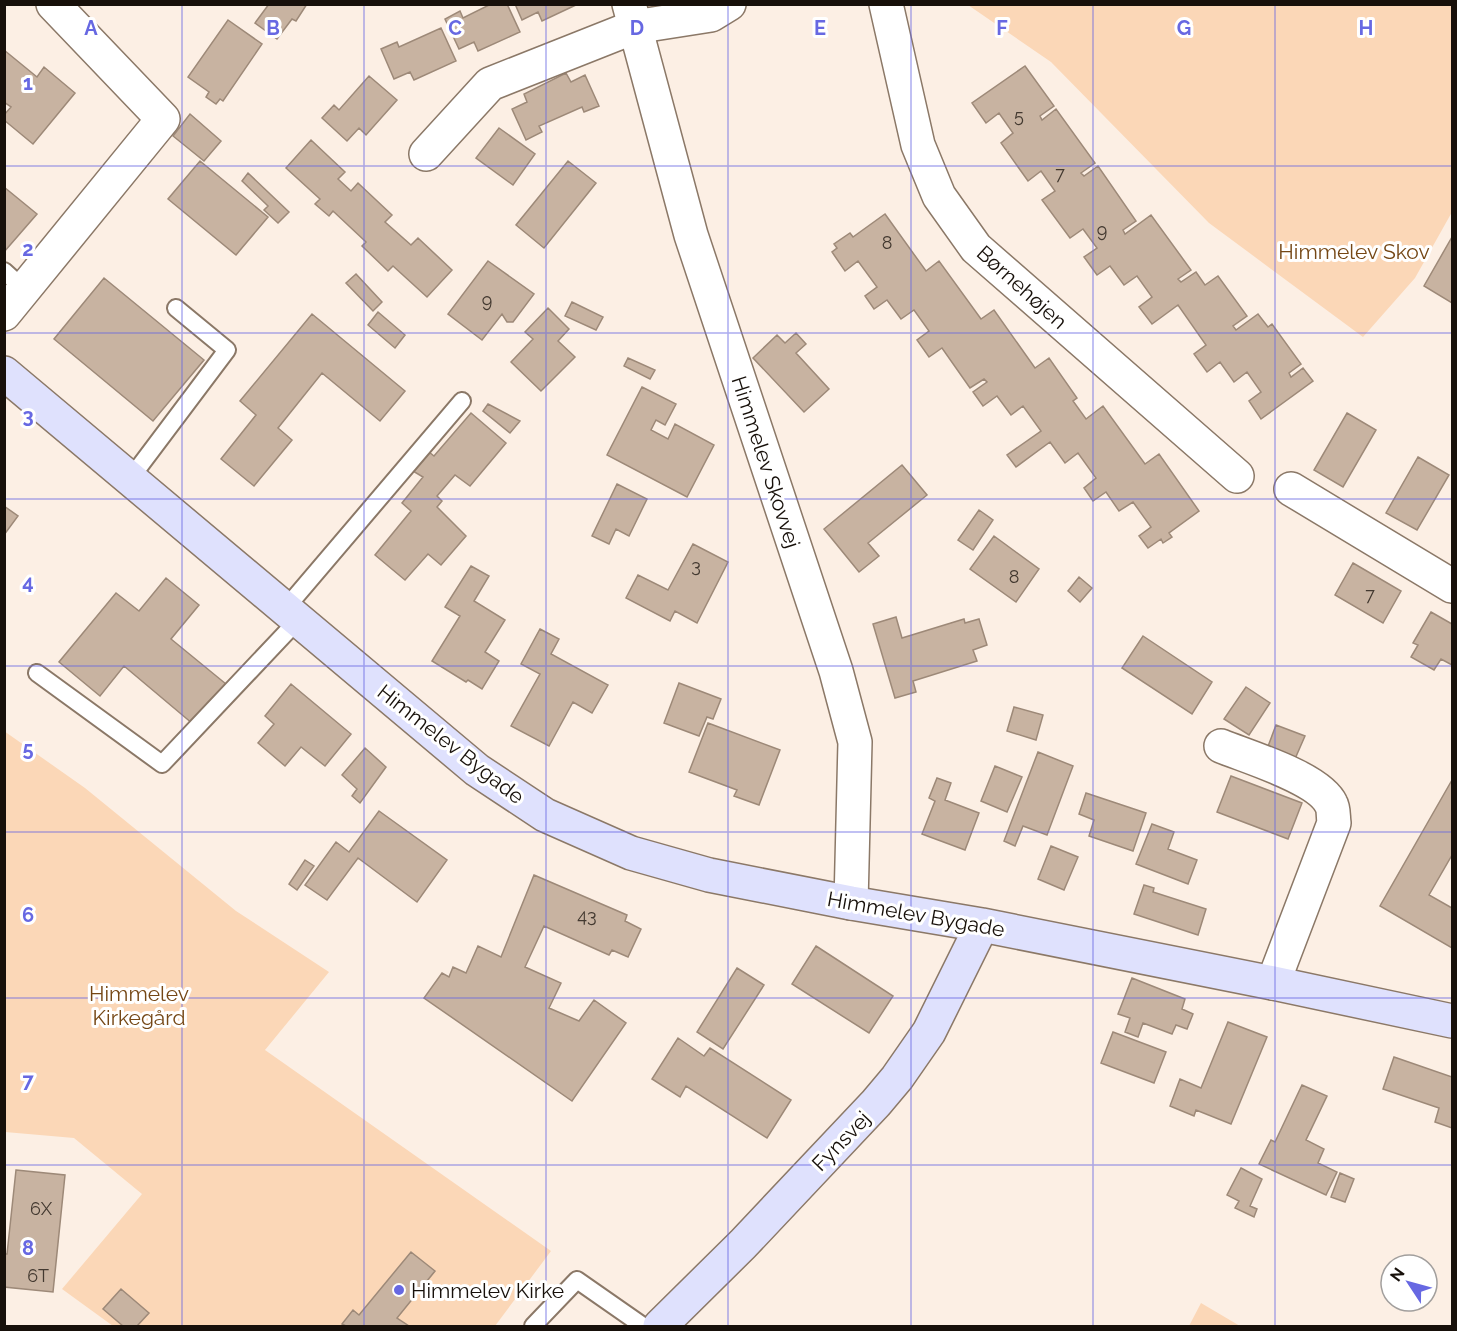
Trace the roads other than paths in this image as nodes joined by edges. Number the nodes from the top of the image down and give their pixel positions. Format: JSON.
{"nodes":[{"id":1,"x":53,"y":4,"type":"edge"},
{"id":2,"x":729,"y":4,"type":"edge"},
{"id":3,"x":886,"y":4,"type":"edge"},
{"id":4,"x":631,"y":16,"type":"edge"},
{"id":5,"x":426,"y":154,"type":"dead end"},
{"id":6,"x":11,"y":292,"type":"edge"},
{"id":7,"x":176,"y":308,"type":"dead end"},
{"id":8,"x":4,"y":373,"type":"edge"},
{"id":9,"x":462,"y":401,"type":"dead end"},
{"id":10,"x":1237,"y":476,"type":"dead end"},
{"id":11,"x":130,"y":479,"type":"junction"},
{"id":12,"x":1291,"y":489,"type":"dead end"},
{"id":13,"x":1452,"y":586,"type":"edge"},
{"id":14,"x":292,"y":615,"type":"junction"},
{"id":15,"x":37,"y":673,"type":"dead end"},
{"id":16,"x":1221,"y":746,"type":"dead end"},
{"id":17,"x":851,"y":903,"type":"junction"},
{"id":18,"x":982,"y":926,"type":"junction"},
{"id":19,"x":1273,"y":983,"type":"junction"},
{"id":20,"x":1452,"y":1021,"type":"edge"},
{"id":21,"x":533,"y":1326,"type":"edge"},
{"id":22,"x":644,"y":1326,"type":"edge"},
{"id":23,"x":660,"y":1326,"type":"edge"}],
"edges":[{"from":1,"to":6,"type":"street"},
{"from":2,"to":4,"type":"street"},
{"from":3,"to":10,"type":"street","name":"Børnehøjen"},
{"from":4,"to":5,"type":"street"},
{"from":4,"to":17,"type":"street","name":"Himmelev Skovvej"},
{"from":7,"to":11,"type":"lane"},
{"from":8,"to":11,"type":"street","name":"Himmelev Bygade"},
{"from":9,"to":14,"type":"lane"},
{"from":11,"to":14,"type":"street","name":"Himmelev Bygade"},
{"from":12,"to":13,"type":"street"},
{"from":14,"to":15,"type":"lane"},
{"from":14,"to":17,"type":"street","name":"Himmelev Bygade"},
{"from":16,"to":19,"type":"street"},
{"from":17,"to":18,"type":"street","name":"Himmelev Bygade"},
{"from":18,"to":19,"type":"street","name":"Himmelev Bygade"},
{"from":18,"to":23,"type":"street","name":"Fynsvej"},
{"from":19,"to":20,"type":"street","name":"Himmelev Bygade"},
{"from":21,"to":22,"type":"lane"}]}
